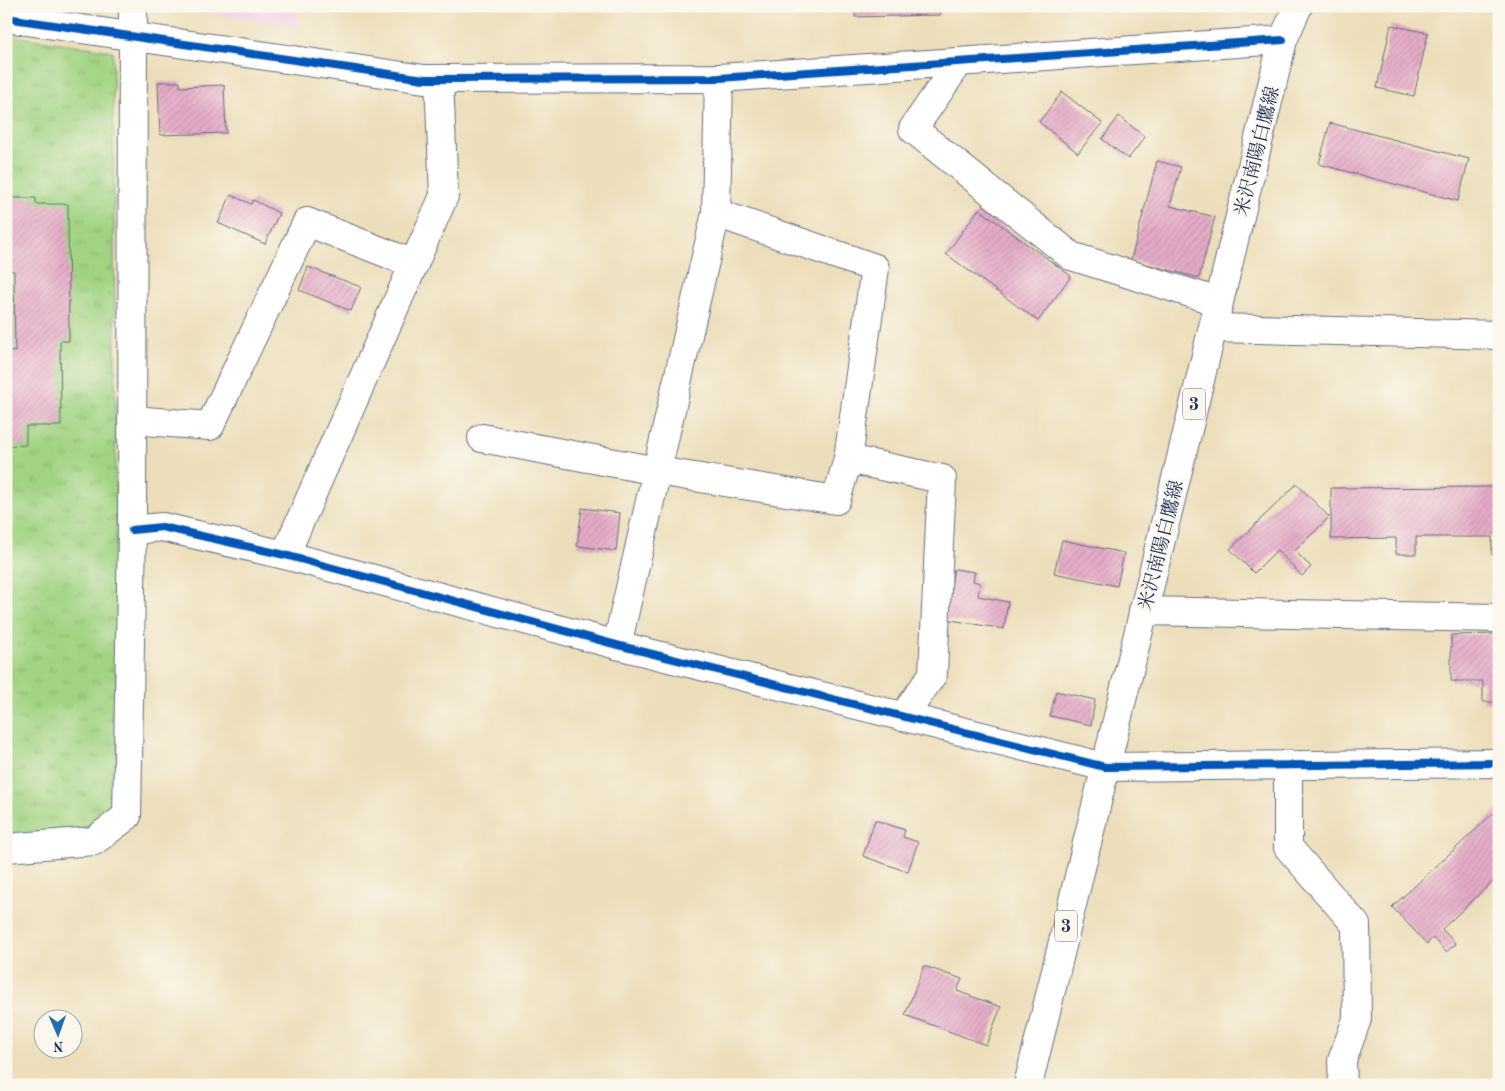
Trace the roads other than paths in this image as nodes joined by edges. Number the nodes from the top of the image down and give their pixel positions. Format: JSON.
{"nodes":[{"id":1,"x":133,"y":6,"type":"edge"},
{"id":2,"x":1298,"y":6,"type":"edge"},
{"id":3,"x":6,"y":18,"type":"edge"},
{"id":4,"x":133,"y":37,"type":"junction"},
{"id":5,"x":1283,"y":40,"type":"junction"},
{"id":6,"x":959,"y":62,"type":"junction"},
{"id":7,"x":719,"y":78,"type":"junction"},
{"id":8,"x":439,"y":79,"type":"junction"},
{"id":9,"x":716,"y":213,"type":"junction"},
{"id":10,"x":414,"y":264,"type":"junction"},
{"id":11,"x":1216,"y":315,"type":"junction"},
{"id":12,"x":1499,"y":335,"type":"edge"},
{"id":13,"x":132,"y":420,"type":"junction"},
{"id":14,"x":482,"y":438,"type":"dead end"},
{"id":15,"x":848,"y":459,"type":"junction"},
{"id":16,"x":657,"y":472,"type":"junction"},
{"id":17,"x":132,"y":530,"type":"junction"},
{"id":18,"x":285,"y":555,"type":"junction"},
{"id":19,"x":1143,"y":611,"type":"junction"},
{"id":20,"x":1499,"y":618,"type":"edge"},
{"id":21,"x":617,"y":645,"type":"junction"},
{"id":22,"x":903,"y":717,"type":"junction"},
{"id":23,"x":1499,"y":763,"type":"edge"},
{"id":24,"x":1288,"y":764,"type":"junction"},
{"id":25,"x":1105,"y":767,"type":"junction"},
{"id":26,"x":6,"y":848,"type":"edge"},
{"id":27,"x":1028,"y":1085,"type":"edge"},
{"id":28,"x":1343,"y":1085,"type":"edge"}],
"edges":[{"from":1,"to":4,"type":"street"},
{"from":2,"to":5,"type":"street","name":"米沢南陽白鷹線","number":"3"},
{"from":3,"to":4,"type":"street"},
{"from":4,"to":8,"type":"street"},
{"from":4,"to":13,"type":"street"},
{"from":5,"to":6,"type":"street"},
{"from":5,"to":11,"type":"street","name":"米沢南陽白鷹線","number":"3"},
{"from":6,"to":7,"type":"street"},
{"from":6,"to":11,"type":"street"},
{"from":7,"to":8,"type":"street"},
{"from":7,"to":9,"type":"street"},
{"from":8,"to":10,"type":"street"},
{"from":9,"to":15,"type":"street"},
{"from":9,"to":16,"type":"street"},
{"from":10,"to":13,"type":"street"},
{"from":10,"to":18,"type":"street"},
{"from":11,"to":12,"type":"street"},
{"from":11,"to":19,"type":"street","name":"米沢南陽白鷹線","number":"3"},
{"from":13,"to":17,"type":"street"},
{"from":14,"to":16,"type":"street"},
{"from":15,"to":16,"type":"street"},
{"from":15,"to":22,"type":"street"},
{"from":16,"to":21,"type":"street"},
{"from":17,"to":18,"type":"street"},
{"from":17,"to":26,"type":"street"},
{"from":18,"to":21,"type":"street"},
{"from":19,"to":20,"type":"street"},
{"from":19,"to":25,"type":"street","name":"米沢南陽白鷹線","number":"3"},
{"from":21,"to":22,"type":"street"},
{"from":22,"to":25,"type":"street"},
{"from":23,"to":24,"type":"street"},
{"from":24,"to":25,"type":"street"},
{"from":24,"to":28,"type":"street"},
{"from":25,"to":27,"type":"street","name":"米沢南陽白鷹線","number":"3"}]}
